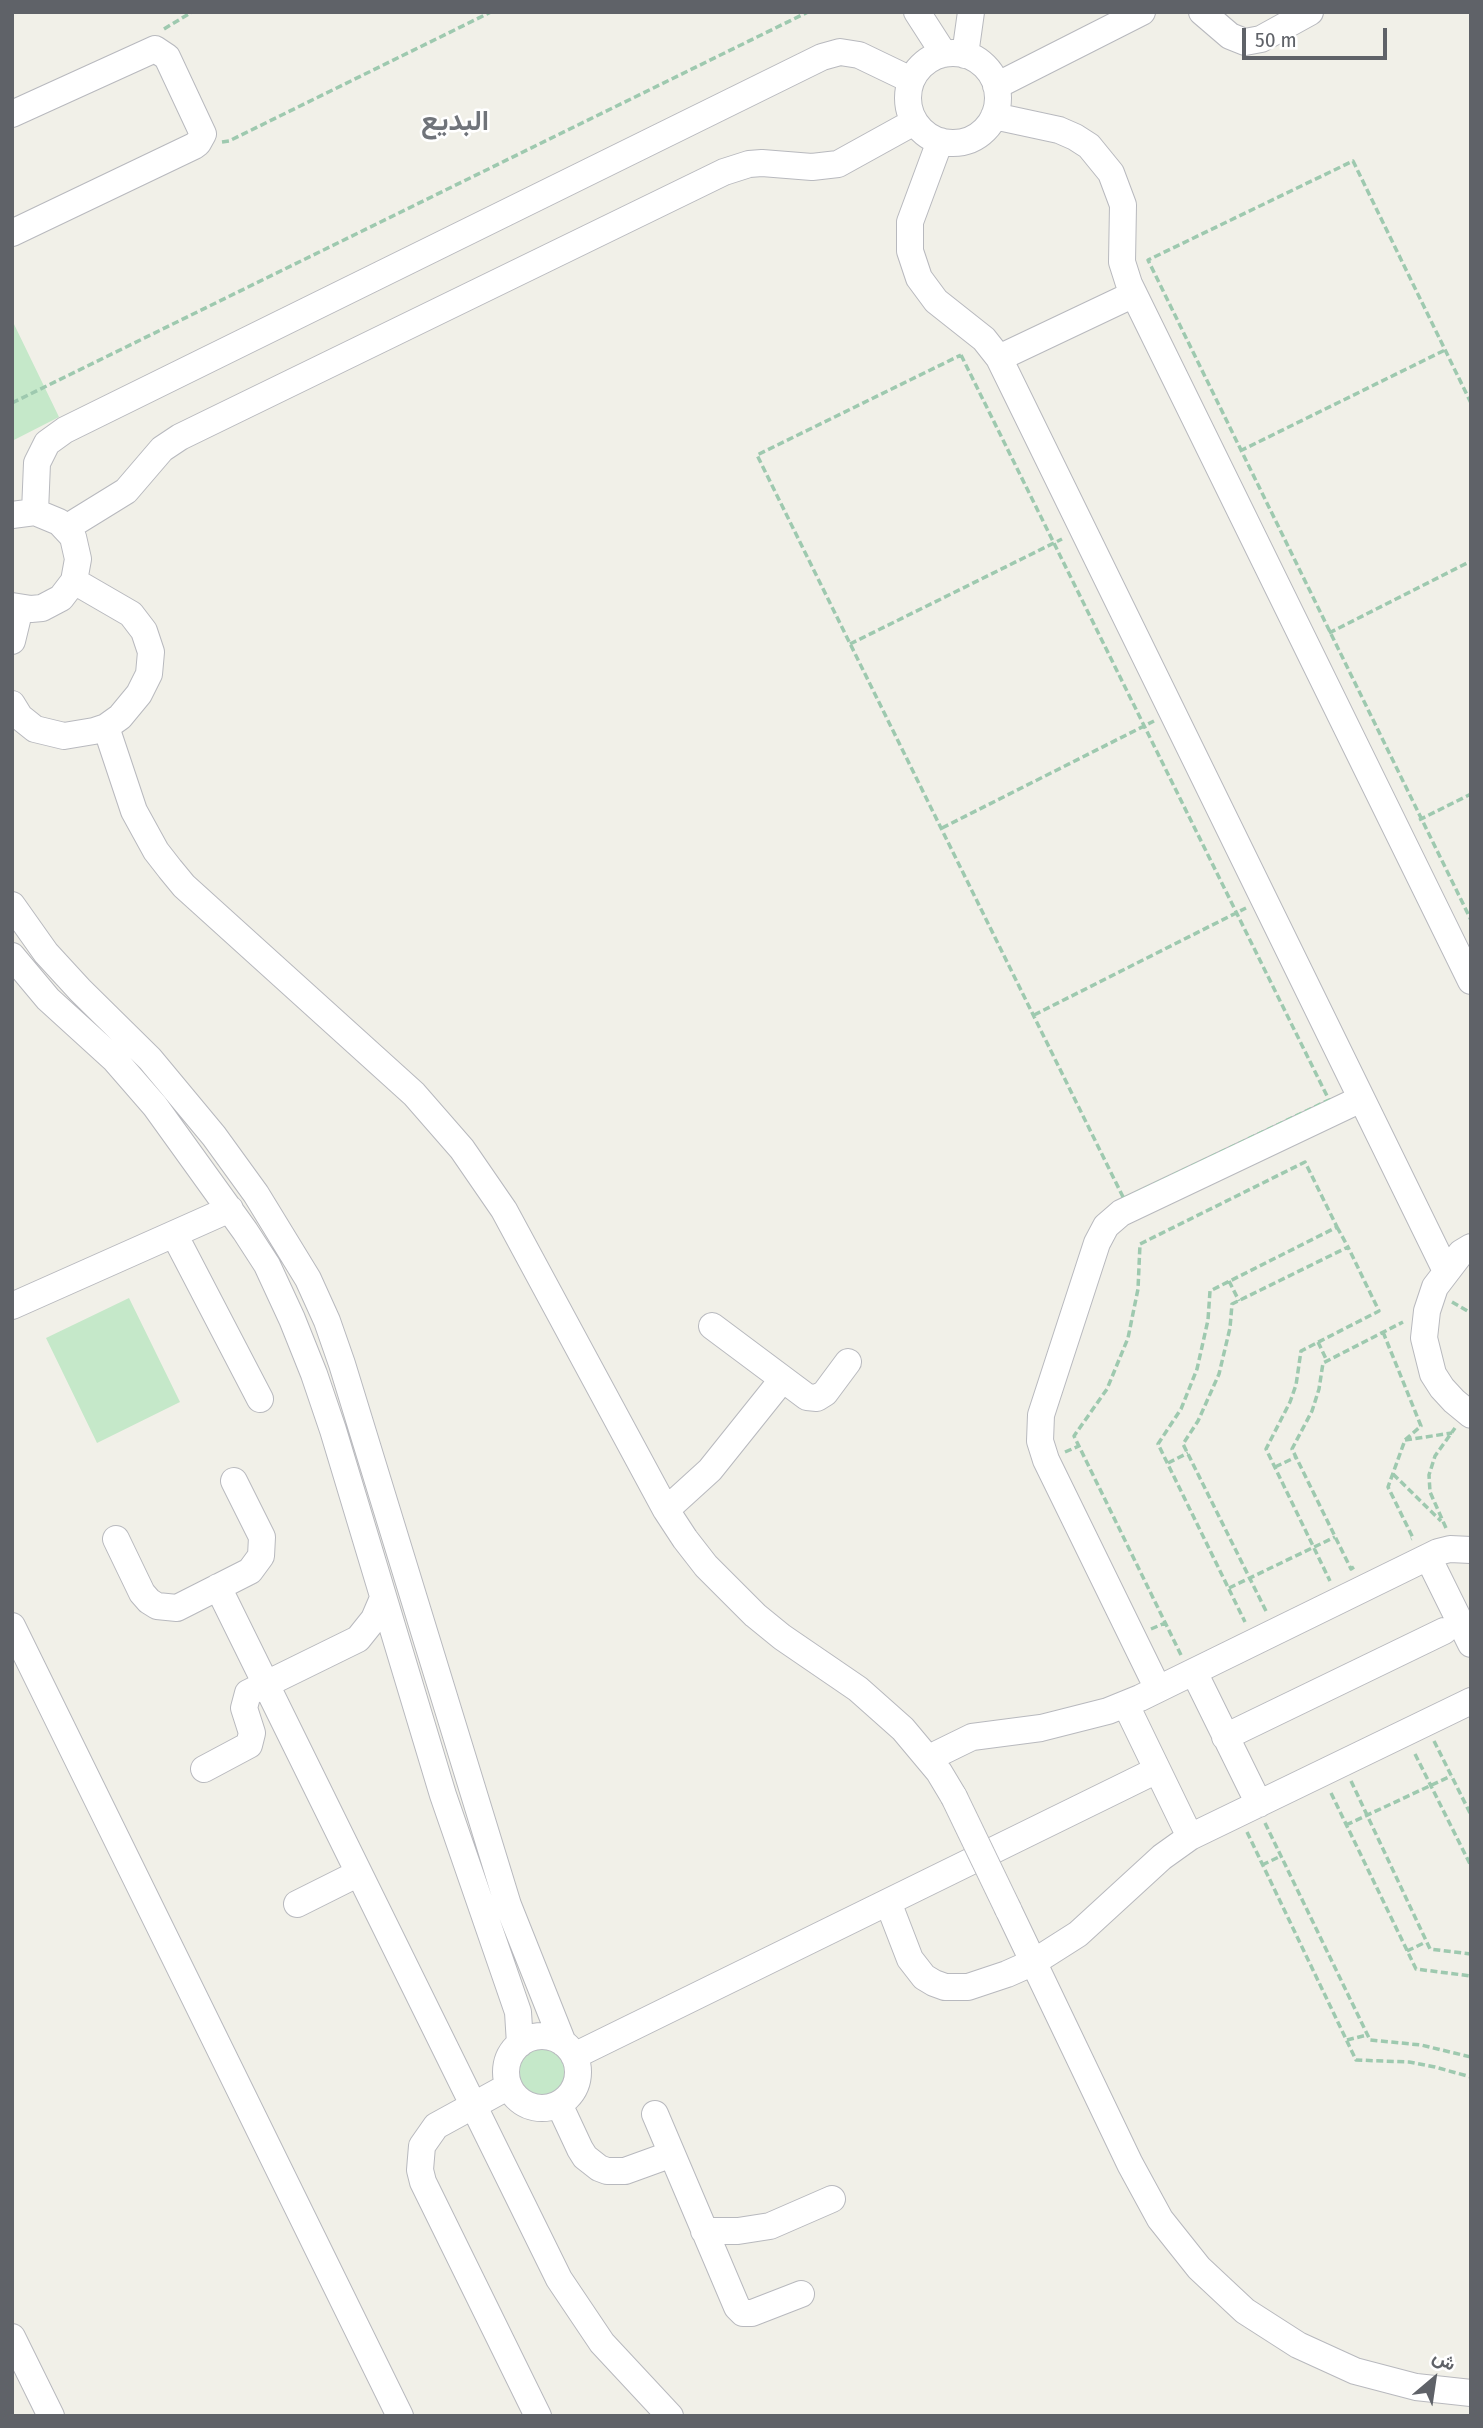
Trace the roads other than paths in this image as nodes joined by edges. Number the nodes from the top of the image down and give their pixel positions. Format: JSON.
{"nodes":[{"id":1,"x":917,"y":12,"type":"edge"},
{"id":2,"x":971,"y":12,"type":"edge"},
{"id":3,"x":1142,"y":12,"type":"edge"},
{"id":4,"x":1202,"y":12,"type":"edge"},
{"id":5,"x":1310,"y":12,"type":"edge"},
{"id":6,"x":954,"y":54,"type":"junction"},
{"id":7,"x":911,"y":80,"type":"junction"},
{"id":8,"x":996,"y":86,"type":"junction"},
{"id":9,"x":12,"y":114,"type":"edge"},
{"id":10,"x":994,"y":116,"type":"junction"},
{"id":11,"x":914,"y":122,"type":"junction"},
{"id":12,"x":940,"y":141,"type":"junction"},
{"id":13,"x":12,"y":233,"type":"edge"},
{"id":14,"x":1134,"y":294,"type":"junction"},
{"id":15,"x":999,"y":358,"type":"junction"},
{"id":16,"x":24,"y":514,"type":"edge"},
{"id":17,"x":66,"y":528,"type":"junction"},
{"id":18,"x":74,"y":582,"type":"junction"},
{"id":19,"x":16,"y":607,"type":"edge"},
{"id":20,"x":12,"y":640,"type":"edge"},
{"id":21,"x":12,"y":705,"type":"edge"},
{"id":22,"x":106,"y":727,"type":"junction"},
{"id":23,"x":12,"y":905,"type":"edge"},
{"id":24,"x":12,"y":956,"type":"edge"},
{"id":25,"x":1471,"y":981,"type":"edge"},
{"id":26,"x":1361,"y":1099,"type":"junction"},
{"id":27,"x":214,"y":1136,"type":"junction"},
{"id":28,"x":189,"y":1152,"type":"junction"},
{"id":29,"x":230,"y":1209,"type":"junction"},
{"id":30,"x":174,"y":1234,"type":"junction"},
{"id":31,"x":285,"y":1239,"type":"junction"},
{"id":32,"x":1471,"y":1247,"type":"edge"},
{"id":33,"x":259,"y":1253,"type":"junction"},
{"id":34,"x":1446,"y":1271,"type":"junction"},
{"id":35,"x":12,"y":1306,"type":"edge"},
{"id":36,"x":712,"y":1326,"type":"dead end"},
{"id":37,"x":848,"y":1362,"type":"dead end"},
{"id":38,"x":782,"y":1380,"type":"junction"},
{"id":39,"x":260,"y":1399,"type":"dead end"},
{"id":40,"x":1463,"y":1420,"type":"edge"},
{"id":41,"x":234,"y":1480,"type":"dead end"},
{"id":42,"x":666,"y":1510,"type":"junction"},
{"id":43,"x":116,"y":1539,"type":"dead end"},
{"id":44,"x":1471,"y":1550,"type":"edge"},
{"id":45,"x":1428,"y":1557,"type":"junction"},
{"id":46,"x":218,"y":1587,"type":"junction"},
{"id":47,"x":383,"y":1598,"type":"junction"},
{"id":48,"x":12,"y":1626,"type":"edge"},
{"id":49,"x":1444,"y":1631,"type":"dead end"},
{"id":50,"x":358,"y":1640,"type":"junction"},
{"id":51,"x":1471,"y":1644,"type":"edge"},
{"id":52,"x":401,"y":1658,"type":"junction"},
{"id":53,"x":1192,"y":1673,"type":"junction"},
{"id":54,"x":265,"y":1684,"type":"junction"},
{"id":55,"x":1158,"y":1689,"type":"junction"},
{"id":56,"x":1471,"y":1701,"type":"edge"},
{"id":57,"x":1126,"y":1704,"type":"junction"},
{"id":58,"x":1225,"y":1737,"type":"junction"},
{"id":59,"x":929,"y":1758,"type":"junction"},
{"id":60,"x":204,"y":1769,"type":"dead end"},
{"id":61,"x":1157,"y":1770,"type":"junction"},
{"id":62,"x":1257,"y":1812,"type":"junction"},
{"id":63,"x":1190,"y":1838,"type":"junction"},
{"id":64,"x":359,"y":1873,"type":"junction"},
{"id":65,"x":888,"y":1902,"type":"junction"},
{"id":66,"x":297,"y":1904,"type":"dead end"},
{"id":67,"x":1034,"y":1962,"type":"junction"},
{"id":68,"x":520,"y":2044,"type":"junction"},
{"id":69,"x":569,"y":2050,"type":"junction"},
{"id":70,"x":509,"y":2085,"type":"junction"},
{"id":71,"x":473,"y":2104,"type":"junction"},
{"id":72,"x":559,"y":2104,"type":"junction"},
{"id":73,"x":655,"y":2114,"type":"dead end"},
{"id":74,"x":671,"y":2154,"type":"junction"},
{"id":75,"x":832,"y":2199,"type":"dead end"},
{"id":76,"x":704,"y":2231,"type":"junction"},
{"id":77,"x":801,"y":2294,"type":"dead end"},
{"id":78,"x":12,"y":2337,"type":"edge"},
{"id":79,"x":1471,"y":2393,"type":"edge"},
{"id":80,"x":51,"y":2416,"type":"edge"},
{"id":81,"x":400,"y":2416,"type":"edge"},
{"id":82,"x":538,"y":2416,"type":"edge"},
{"id":83,"x":670,"y":2416,"type":"edge"}],
"edges":[{"from":1,"to":6,"type":"lane"},
{"from":2,"to":6,"type":"lane"},
{"from":3,"to":8,"type":"lane"},
{"from":4,"to":5,"type":"lane"},
{"from":6,"to":7,"type":"lane"},
{"from":6,"to":8,"type":"lane"},
{"from":7,"to":11,"type":"lane"},
{"from":7,"to":16,"type":"lane"},
{"from":8,"to":10,"type":"lane"},
{"from":9,"to":13,"type":"lane"},
{"from":10,"to":12,"type":"lane"},
{"from":10,"to":14,"type":"lane"},
{"from":11,"to":12,"type":"lane"},
{"from":11,"to":17,"type":"lane"},
{"from":12,"to":15,"type":"lane"},
{"from":14,"to":15,"type":"lane"},
{"from":14,"to":25,"type":"lane"},
{"from":15,"to":26,"type":"lane"},
{"from":16,"to":17,"type":"lane"},
{"from":17,"to":18,"type":"lane"},
{"from":18,"to":19,"type":"lane"},
{"from":18,"to":22,"type":"lane"},
{"from":19,"to":20,"type":"lane"},
{"from":21,"to":22,"type":"lane"},
{"from":22,"to":42,"type":"lane"},
{"from":23,"to":27,"type":"lane"},
{"from":24,"to":28,"type":"lane"},
{"from":26,"to":34,"type":"lane"},
{"from":26,"to":55,"type":"lane"},
{"from":27,"to":28,"type":"lane"},
{"from":27,"to":31,"type":"lane"},
{"from":28,"to":29,"type":"lane"},
{"from":29,"to":30,"type":"lane"},
{"from":29,"to":33,"type":"lane"},
{"from":30,"to":35,"type":"lane"},
{"from":30,"to":39,"type":"lane"},
{"from":31,"to":33,"type":"lane"},
{"from":31,"to":69,"type":"lane"},
{"from":32,"to":34,"type":"lane"},
{"from":33,"to":47,"type":"lane"},
{"from":34,"to":40,"type":"lane"},
{"from":36,"to":38,"type":"lane"},
{"from":37,"to":38,"type":"lane"},
{"from":38,"to":42,"type":"lane"},
{"from":41,"to":46,"type":"lane"},
{"from":42,"to":59,"type":"lane"},
{"from":43,"to":46,"type":"lane"},
{"from":44,"to":45,"type":"lane"},
{"from":45,"to":51,"type":"lane"},
{"from":45,"to":53,"type":"lane"},
{"from":46,"to":54,"type":"lane"},
{"from":47,"to":50,"type":"lane"},
{"from":47,"to":52,"type":"lane"},
{"from":48,"to":81,"type":"lane"},
{"from":49,"to":58,"type":"lane"},
{"from":50,"to":52,"type":"lane"},
{"from":50,"to":54,"type":"lane"},
{"from":52,"to":68,"type":"lane"},
{"from":53,"to":55,"type":"lane"},
{"from":53,"to":58,"type":"lane"},
{"from":54,"to":60,"type":"lane"},
{"from":54,"to":64,"type":"lane"},
{"from":55,"to":57,"type":"lane"},
{"from":56,"to":62,"type":"lane"},
{"from":57,"to":59,"type":"lane"},
{"from":57,"to":61,"type":"lane"},
{"from":58,"to":62,"type":"lane"},
{"from":59,"to":67,"type":"lane","bridge":true},
{"from":61,"to":63,"type":"lane"},
{"from":61,"to":65,"type":"lane"},
{"from":62,"to":63,"type":"lane"},
{"from":63,"to":67,"type":"lane"},
{"from":64,"to":66,"type":"lane"},
{"from":64,"to":71,"type":"lane"},
{"from":65,"to":67,"type":"lane"},
{"from":65,"to":69,"type":"lane"},
{"from":67,"to":79,"type":"lane"},
{"from":68,"to":69,"type":"lane"},
{"from":68,"to":70,"type":"lane"},
{"from":69,"to":72,"type":"lane"},
{"from":70,"to":71,"type":"lane"},
{"from":70,"to":72,"type":"lane"},
{"from":71,"to":82,"type":"lane"},
{"from":71,"to":83,"type":"lane"},
{"from":72,"to":74,"type":"lane"},
{"from":73,"to":74,"type":"lane"},
{"from":74,"to":76,"type":"lane"},
{"from":75,"to":76,"type":"lane"},
{"from":76,"to":77,"type":"lane"},
{"from":78,"to":80,"type":"lane"}]}
